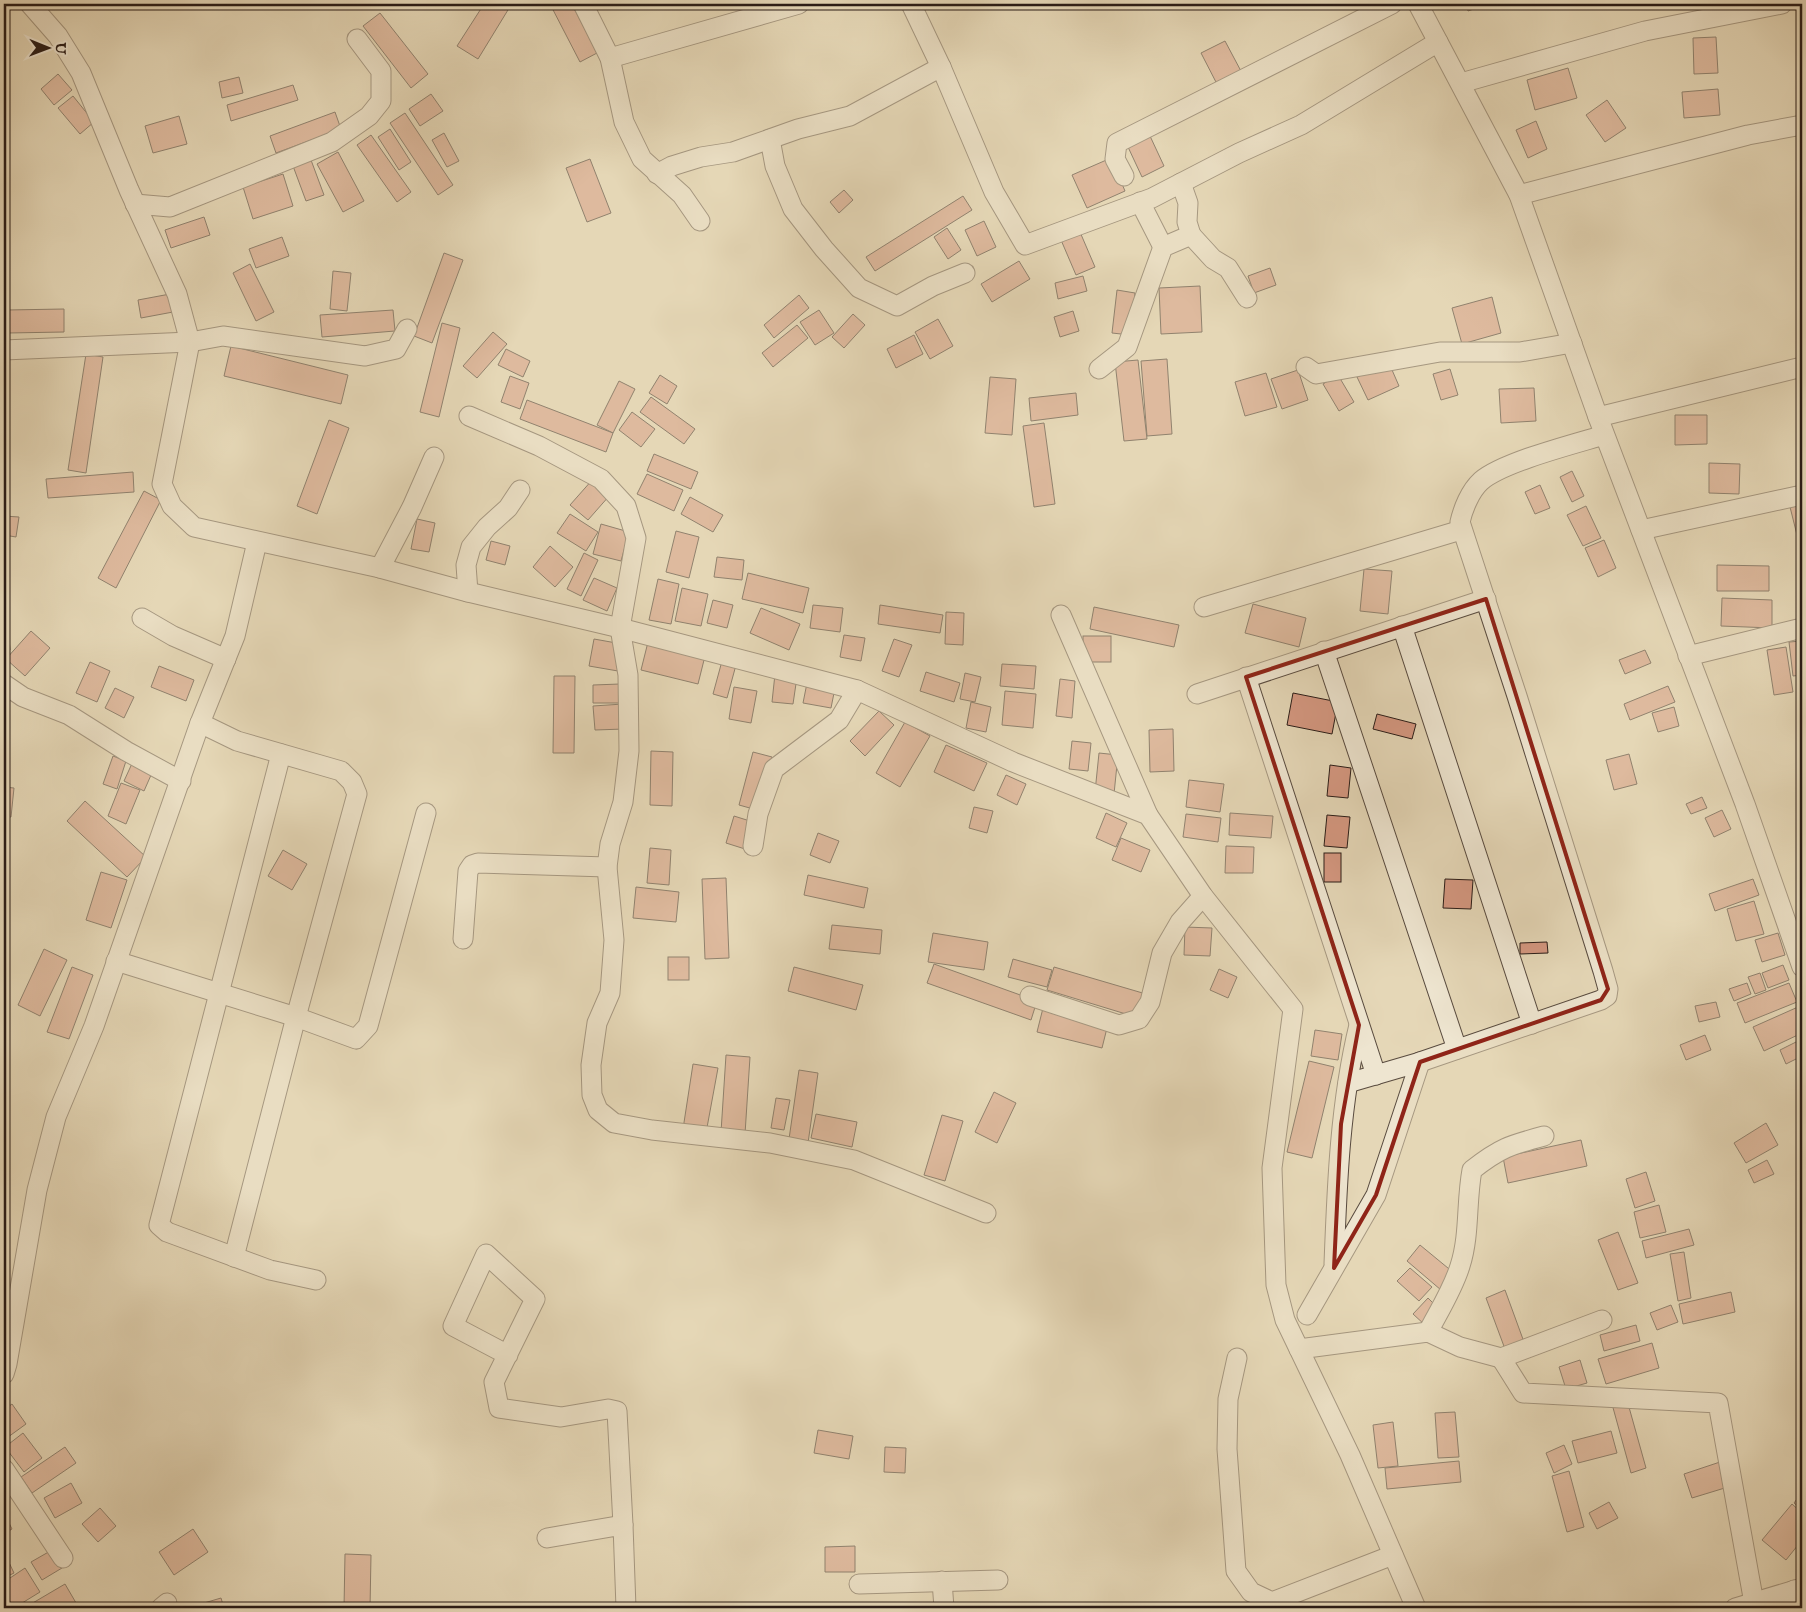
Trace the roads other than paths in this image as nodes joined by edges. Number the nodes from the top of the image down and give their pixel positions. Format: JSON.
{"nodes":[{"id":1,"x":30,"y":4,"type":"edge"},
{"id":2,"x":583,"y":4,"type":"edge"},
{"id":3,"x":799,"y":4,"type":"edge"},
{"id":4,"x":910,"y":4,"type":"edge"},
{"id":5,"x":1392,"y":4,"type":"edge"},
{"id":6,"x":1418,"y":4,"type":"edge"},
{"id":7,"x":1782,"y":4,"type":"edge"},
{"id":8,"x":357,"y":39,"type":"dead end"},
{"id":9,"x":1438,"y":42,"type":"junction"},
{"id":10,"x":610,"y":58,"type":"junction"},
{"id":11,"x":941,"y":67,"type":"junction"},
{"id":12,"x":1461,"y":83,"type":"junction"},
{"id":13,"x":1802,"y":125,"type":"edge"},
{"id":14,"x":770,"y":139,"type":"junction"},
{"id":15,"x":657,"y":174,"type":"junction"},
{"id":16,"x":1124,"y":176,"type":"dead end"},
{"id":17,"x":1181,"y":183,"type":"junction"},
{"id":18,"x":1519,"y":195,"type":"junction"},
{"id":19,"x":1140,"y":202,"type":"junction"},
{"id":20,"x":135,"y":204,"type":"junction"},
{"id":21,"x":700,"y":221,"type":"dead end"},
{"id":22,"x":1191,"y":235,"type":"junction"},
{"id":23,"x":1163,"y":248,"type":"junction"},
{"id":24,"x":965,"y":273,"type":"dead end"},
{"id":25,"x":1247,"y":298,"type":"dead end"},
{"id":26,"x":407,"y":329,"type":"dead end"},
{"id":27,"x":190,"y":342,"type":"junction"},
{"id":28,"x":1572,"y":343,"type":"junction"},
{"id":29,"x":4,"y":348,"type":"edge"},
{"id":30,"x":1802,"y":367,"type":"edge"},
{"id":31,"x":1306,"y":368,"type":"dead end"},
{"id":32,"x":1099,"y":369,"type":"dead end"},
{"id":33,"x":469,"y":416,"type":"dead end"},
{"id":34,"x":1598,"y":417,"type":"junction"},
{"id":35,"x":1604,"y":434,"type":"junction"},
{"id":36,"x":434,"y":457,"type":"dead end"},
{"id":37,"x":520,"y":490,"type":"dead end"},
{"id":38,"x":1802,"y":495,"type":"edge"},
{"id":39,"x":1461,"y":530,"type":"junction"},
{"id":40,"x":1641,"y":530,"type":"junction"},
{"id":41,"x":257,"y":542,"type":"junction"},
{"id":42,"x":380,"y":568,"type":"junction"},
{"id":43,"x":468,"y":592,"type":"junction"},
{"id":44,"x":1486,"y":599,"type":"junction"},
{"id":45,"x":1204,"y":607,"type":"dead end"},
{"id":46,"x":1061,"y":615,"type":"dead end"},
{"id":47,"x":142,"y":618,"type":"dead end"},
{"id":48,"x":1402,"y":626,"type":"junction"},
{"id":49,"x":620,"y":628,"type":"junction"},
{"id":50,"x":1802,"y":628,"type":"edge"},
{"id":51,"x":1324,"y":651,"type":"junction"},
{"id":52,"x":1688,"y":656,"type":"junction"},
{"id":53,"x":226,"y":659,"type":"junction"},
{"id":54,"x":1246,"y":677,"type":"junction"},
{"id":55,"x":4,"y":684,"type":"edge"},
{"id":56,"x":857,"y":690,"type":"junction"},
{"id":57,"x":1197,"y":694,"type":"dead end"},
{"id":58,"x":200,"y":723,"type":"junction"},
{"id":59,"x":281,"y":754,"type":"junction"},
{"id":60,"x":182,"y":781,"type":"junction"},
{"id":61,"x":426,"y":813,"type":"dead end"},
{"id":62,"x":1148,"y":815,"type":"junction"},
{"id":63,"x":753,"y":846,"type":"dead end"},
{"id":64,"x":607,"y":867,"type":"junction"},
{"id":65,"x":1203,"y":896,"type":"junction"},
{"id":66,"x":463,"y":939,"type":"dead end"},
{"id":67,"x":116,"y":961,"type":"junction"},
{"id":68,"x":1802,"y":967,"type":"edge"},
{"id":69,"x":218,"y":994,"type":"junction"},
{"id":70,"x":1030,"y":996,"type":"dead end"},
{"id":71,"x":296,"y":1017,"type":"junction"},
{"id":72,"x":1532,"y":1024,"type":"junction"},
{"id":73,"x":1359,"y":1025,"type":"junction"},
{"id":74,"x":1458,"y":1048,"type":"junction"},
{"id":75,"x":1420,"y":1062,"type":"junction"},
{"id":76,"x":1376,"y":1075,"type":"junction"},
{"id":77,"x":1348,"y":1083,"type":"junction"},
{"id":78,"x":1544,"y":1136,"type":"dead end"},
{"id":79,"x":986,"y":1213,"type":"dead end"},
{"id":80,"x":234,"y":1257,"type":"junction"},
{"id":81,"x":1334,"y":1268,"type":"junction"},
{"id":82,"x":316,"y":1280,"type":"dead end"},
{"id":83,"x":1308,"y":1315,"type":"dead end"},
{"id":84,"x":1602,"y":1320,"type":"dead end"},
{"id":85,"x":1428,"y":1332,"type":"junction"},
{"id":86,"x":1299,"y":1349,"type":"junction"},
{"id":87,"x":508,"y":1355,"type":"junction"},
{"id":88,"x":1237,"y":1358,"type":"dead end"},
{"id":89,"x":1501,"y":1358,"type":"junction"},
{"id":90,"x":4,"y":1374,"type":"edge"},
{"id":91,"x":4,"y":1469,"type":"edge"},
{"id":92,"x":623,"y":1525,"type":"junction"},
{"id":93,"x":547,"y":1538,"type":"dead end"},
{"id":94,"x":1393,"y":1555,"type":"junction"},
{"id":95,"x":64,"y":1558,"type":"dead end"},
{"id":96,"x":998,"y":1580,"type":"dead end"},
{"id":97,"x":942,"y":1582,"type":"junction"},
{"id":98,"x":859,"y":1584,"type":"dead end"},
{"id":99,"x":1799,"y":1596,"type":"edge"},
{"id":100,"x":1754,"y":1603,"type":"junction"},
{"id":101,"x":626,"y":1608,"type":"edge"},
{"id":102,"x":944,"y":1608,"type":"edge"},
{"id":103,"x":1416,"y":1608,"type":"edge"},
{"id":104,"x":1735,"y":1608,"type":"edge"}],
"edges":[{"from":1,"to":20,"type":"street"},
{"from":2,"to":10,"type":"street"},
{"from":3,"to":10,"type":"street"},
{"from":4,"to":11,"type":"street"},
{"from":5,"to":16,"type":"street"},
{"from":6,"to":9,"type":"street"},
{"from":7,"to":12,"type":"street"},
{"from":8,"to":20,"type":"street"},
{"from":9,"to":12,"type":"street"},
{"from":9,"to":17,"type":"street"},
{"from":10,"to":15,"type":"street"},
{"from":11,"to":14,"type":"street"},
{"from":11,"to":19,"type":"street"},
{"from":12,"to":18,"type":"street"},
{"from":13,"to":18,"type":"street"},
{"from":14,"to":15,"type":"street"},
{"from":14,"to":24,"type":"street"},
{"from":15,"to":21,"type":"street"},
{"from":17,"to":19,"type":"street"},
{"from":17,"to":22,"type":"street"},
{"from":18,"to":28,"type":"street"},
{"from":19,"to":23,"type":"street"},
{"from":20,"to":27,"type":"street"},
{"from":22,"to":23,"type":"street"},
{"from":22,"to":25,"type":"street"},
{"from":23,"to":32,"type":"street"},
{"from":26,"to":27,"type":"street"},
{"from":27,"to":29,"type":"street"},
{"from":27,"to":41,"type":"street"},
{"from":28,"to":31,"type":"street"},
{"from":28,"to":34,"type":"street"},
{"from":30,"to":34,"type":"street"},
{"from":33,"to":49,"type":"street"},
{"from":34,"to":35,"type":"street"},
{"from":35,"to":39,"type":"street"},
{"from":35,"to":40,"type":"street"},
{"from":36,"to":42,"type":"street"},
{"from":37,"to":43,"type":"street"},
{"from":38,"to":40,"type":"street"},
{"from":39,"to":44,"type":"street"},
{"from":39,"to":45,"type":"street"},
{"from":40,"to":52,"type":"street"},
{"from":41,"to":42,"type":"street"},
{"from":41,"to":53,"type":"street"},
{"from":42,"to":43,"type":"street"},
{"from":43,"to":49,"type":"street"},
{"from":44,"to":48,"type":"street"},
{"from":44,"to":72,"type":"street"},
{"from":46,"to":62,"type":"street"},
{"from":47,"to":53,"type":"street"},
{"from":48,"to":51,"type":"street"},
{"from":48,"to":72,"type":"street"},
{"from":49,"to":56,"type":"street"},
{"from":49,"to":64,"type":"street"},
{"from":50,"to":52,"type":"street"},
{"from":51,"to":54,"type":"street"},
{"from":51,"to":74,"type":"street"},
{"from":52,"to":68,"type":"street"},
{"from":53,"to":58,"type":"street"},
{"from":54,"to":57,"type":"street"},
{"from":54,"to":73,"type":"street"},
{"from":55,"to":60,"type":"street"},
{"from":56,"to":62,"type":"street"},
{"from":56,"to":63,"type":"street"},
{"from":58,"to":59,"type":"street"},
{"from":58,"to":60,"type":"street"},
{"from":59,"to":69,"type":"street"},
{"from":59,"to":71,"type":"street"},
{"from":60,"to":67,"type":"street"},
{"from":61,"to":71,"type":"street"},
{"from":62,"to":65,"type":"street"},
{"from":64,"to":66,"type":"street"},
{"from":64,"to":79,"type":"street"},
{"from":65,"to":70,"type":"street"},
{"from":65,"to":86,"type":"street"},
{"from":67,"to":69,"type":"street"},
{"from":67,"to":90,"type":"street"},
{"from":69,"to":71,"type":"street"},
{"from":69,"to":80,"type":"street"},
{"from":71,"to":80,"type":"street"},
{"from":72,"to":74,"type":"street"},
{"from":73,"to":76,"type":"street"},
{"from":73,"to":77,"type":"street"},
{"from":74,"to":75,"type":"street"},
{"from":75,"to":76,"type":"street"},
{"from":75,"to":81,"type":"street"},
{"from":76,"to":77,"type":"street"},
{"from":77,"to":81,"type":"street"},
{"from":78,"to":85,"type":"street"},
{"from":80,"to":82,"type":"street"},
{"from":81,"to":83,"type":"street"},
{"from":84,"to":89,"type":"street"},
{"from":85,"to":86,"type":"street"},
{"from":85,"to":89,"type":"street"},
{"from":86,"to":94,"type":"street"},
{"from":87,"to":87,"type":"street"},
{"from":87,"to":92,"type":"street"},
{"from":88,"to":94,"type":"street"},
{"from":89,"to":100,"type":"street"},
{"from":91,"to":95,"type":"street"},
{"from":92,"to":93,"type":"street"},
{"from":92,"to":101,"type":"street"},
{"from":94,"to":103,"type":"street"},
{"from":96,"to":97,"type":"street"},
{"from":97,"to":98,"type":"street"},
{"from":97,"to":102,"type":"street"},
{"from":99,"to":100,"type":"street"},
{"from":100,"to":104,"type":"street"}]}
